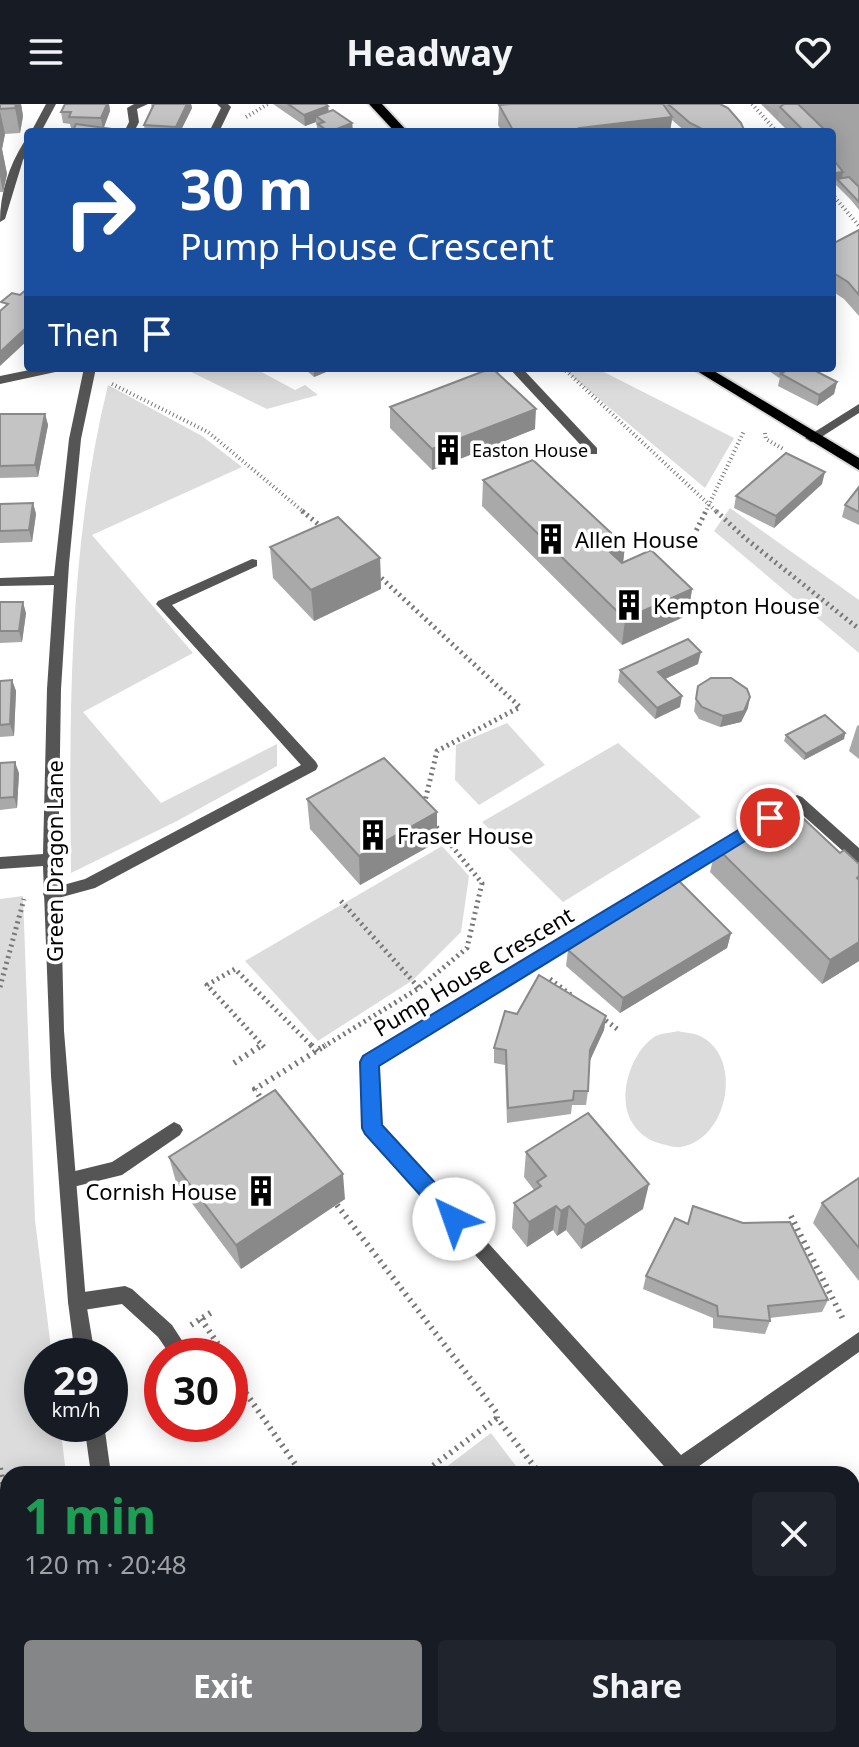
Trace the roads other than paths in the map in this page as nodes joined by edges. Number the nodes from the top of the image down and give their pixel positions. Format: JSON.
{"nodes":[{"id":1,"x":51,"y":104,"type":"edge"},
{"id":2,"x":143,"y":104,"type":"edge"},
{"id":3,"x":222,"y":104,"type":"edge"},
{"id":4,"x":375,"y":104,"type":"edge"},
{"id":5,"x":38,"y":128,"type":"edge"},
{"id":6,"x":131,"y":128,"type":"edge"},
{"id":7,"x":216,"y":128,"type":"edge"},
{"id":8,"x":397,"y":128,"type":"edge"},
{"id":9,"x":24,"y":151,"type":"edge"},
{"id":10,"x":0,"y":219,"type":"edge"},
{"id":11,"x":37,"y":372,"type":"edge"},
{"id":12,"x":90,"y":372,"type":"edge"},
{"id":13,"x":519,"y":372,"type":"edge"},
{"id":14,"x":705,"y":372,"type":"edge"},
{"id":15,"x":0,"y":380,"type":"edge"},
{"id":16,"x":859,"y":408,"type":"edge"},
{"id":17,"x":811,"y":438,"type":"junction"},
{"id":18,"x":593,"y":451,"type":"dead end"},
{"id":19,"x":857,"y":464,"type":"edge"},
{"id":20,"x":252,"y":563,"type":"dead end"},
{"id":21,"x":62,"y":580,"type":"junction"},
{"id":22,"x":0,"y":582,"type":"edge"},
{"id":23,"x":859,"y":857,"type":"edge"},
{"id":24,"x":52,"y":859,"type":"junction"},
{"id":25,"x":0,"y":863,"type":"edge"},
{"id":26,"x":51,"y":894,"type":"junction"},
{"id":27,"x":174,"y":1130,"type":"dead end"},
{"id":28,"x":69,"y":1180,"type":"junction"},
{"id":29,"x":77,"y":1302,"type":"junction"},
{"id":30,"x":82,"y":1338,"type":"edge"},
{"id":31,"x":170,"y":1338,"type":"edge"},
{"id":32,"x":857,"y":1342,"type":"edge"},
{"id":33,"x":97,"y":1442,"type":"edge"},
{"id":34,"x":100,"y":1466,"type":"edge"},
{"id":35,"x":677,"y":1466,"type":"edge"},
{"id":36,"x":682,"y":1466,"type":"edge"}],
"edges":[{"from":1,"to":5,"type":"street"},
{"from":2,"to":6,"type":"street"},
{"from":3,"to":7,"type":"street"},
{"from":4,"to":8,"type":"main road"},
{"from":9,"to":10,"type":"street"},
{"from":11,"to":15,"type":"street"},
{"from":12,"to":21,"type":"street","name":"Green Dragon Lane"},
{"from":13,"to":18,"type":"street"},
{"from":14,"to":17,"type":"main road"},
{"from":16,"to":17,"type":"street"},
{"from":17,"to":19,"type":"main road"},
{"from":20,"to":26,"type":"street"},
{"from":21,"to":22,"type":"street"},
{"from":21,"to":24,"type":"street","name":"Green Dragon Lane"},
{"from":23,"to":35,"type":"street","name":"Pump House Crescent"},
{"from":24,"to":25,"type":"street"},
{"from":24,"to":26,"type":"street","name":"Green Dragon Lane"},
{"from":26,"to":28,"type":"street","name":"Green Dragon Lane"},
{"from":27,"to":28,"type":"street"},
{"from":28,"to":29,"type":"street","name":"Green Dragon Lane"},
{"from":29,"to":30,"type":"street","name":"Green Dragon Lane"},
{"from":29,"to":31,"type":"street"},
{"from":32,"to":36,"type":"street","name":"Pump House Crescent"},
{"from":33,"to":34,"type":"street"}]}
